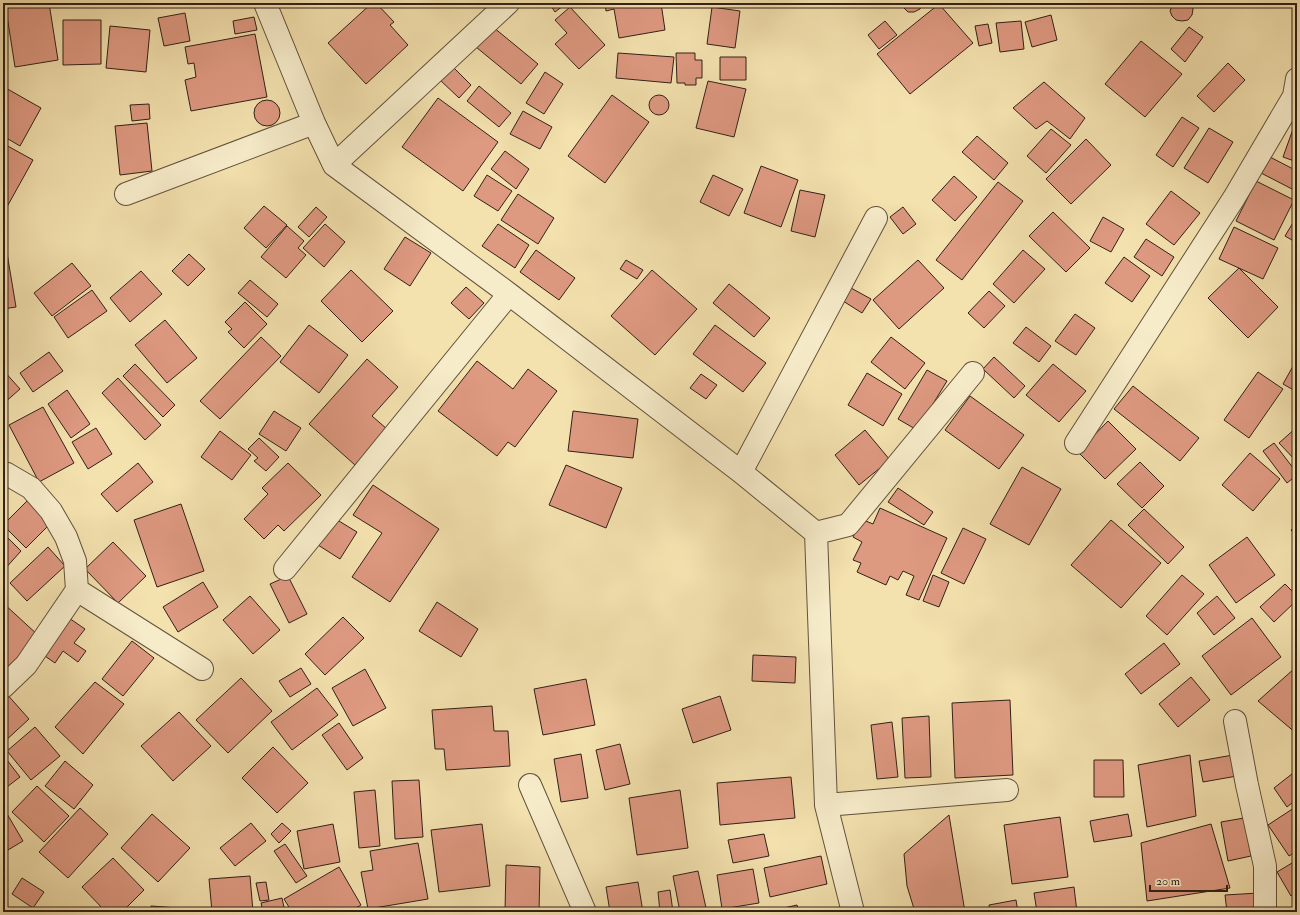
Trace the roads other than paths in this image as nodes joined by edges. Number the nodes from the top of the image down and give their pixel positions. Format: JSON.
{"nodes":[{"id":1,"x":265,"y":3,"type":"edge"},
{"id":2,"x":508,"y":3,"type":"edge"},
{"id":3,"x":1296,"y":90,"type":"edge"},
{"id":4,"x":314,"y":123,"type":"junction"},
{"id":5,"x":334,"y":165,"type":"junction"},
{"id":6,"x":126,"y":194,"type":"dead end"},
{"id":7,"x":876,"y":218,"type":"dead end"},
{"id":8,"x":509,"y":294,"type":"junction"},
{"id":9,"x":973,"y":373,"type":"dead end"},
{"id":10,"x":1076,"y":444,"type":"dead end"},
{"id":11,"x":741,"y":472,"type":"junction"},
{"id":12,"x":3,"y":473,"type":"edge"},
{"id":13,"x":816,"y":533,"type":"junction"},
{"id":14,"x":284,"y":569,"type":"dead end"},
{"id":15,"x":77,"y":590,"type":"junction"},
{"id":16,"x":202,"y":669,"type":"dead end"},
{"id":17,"x":3,"y":687,"type":"edge"},
{"id":18,"x":1235,"y":721,"type":"dead end"},
{"id":19,"x":530,"y":785,"type":"dead end"},
{"id":20,"x":1007,"y":790,"type":"dead end"},
{"id":21,"x":826,"y":805,"type":"junction"},
{"id":22,"x":585,"y":912,"type":"edge"},
{"id":23,"x":853,"y":912,"type":"edge"},
{"id":24,"x":1265,"y":912,"type":"edge"}],
"edges":[{"from":1,"to":4,"type":"street"},
{"from":2,"to":5,"type":"street"},
{"from":3,"to":10,"type":"street"},
{"from":4,"to":5,"type":"street"},
{"from":4,"to":6,"type":"street"},
{"from":5,"to":8,"type":"street"},
{"from":7,"to":11,"type":"street"},
{"from":8,"to":11,"type":"street"},
{"from":8,"to":14,"type":"street"},
{"from":9,"to":13,"type":"street"},
{"from":11,"to":13,"type":"street"},
{"from":12,"to":15,"type":"street"},
{"from":13,"to":21,"type":"street"},
{"from":15,"to":16,"type":"street"},
{"from":15,"to":17,"type":"street"},
{"from":18,"to":24,"type":"street"},
{"from":19,"to":22,"type":"street"},
{"from":20,"to":21,"type":"street"},
{"from":21,"to":23,"type":"street"}]}
